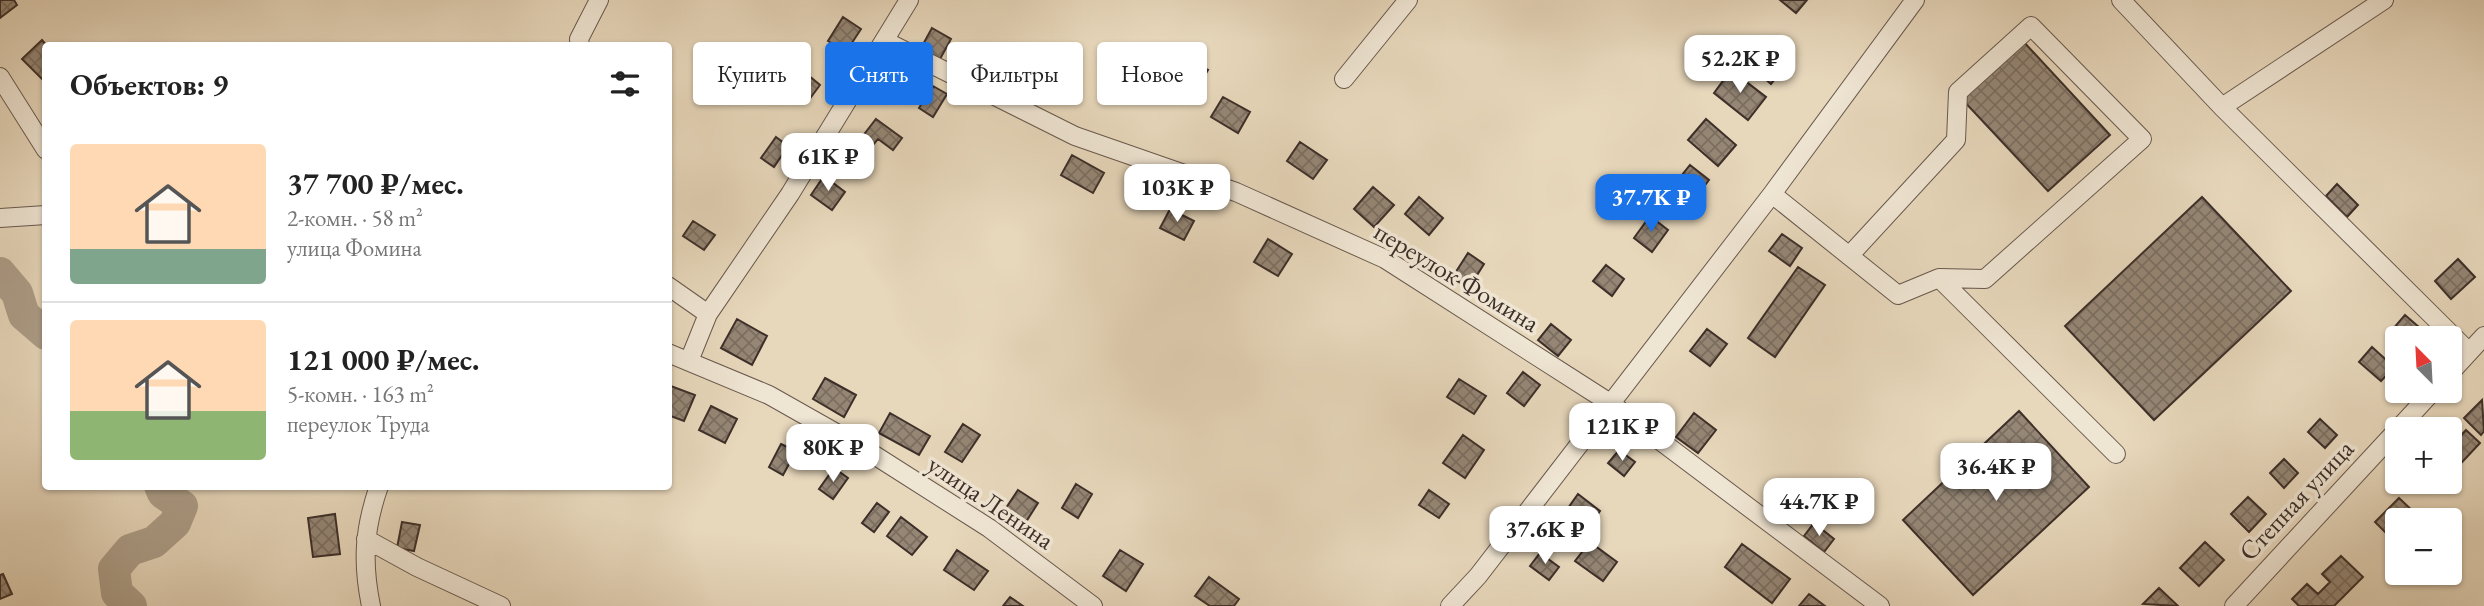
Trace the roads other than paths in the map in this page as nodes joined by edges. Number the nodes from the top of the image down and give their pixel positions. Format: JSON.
{"nodes":[{"id":1,"x":599,"y":0,"type":"edge"},
{"id":2,"x":909,"y":0,"type":"edge"},
{"id":3,"x":1408,"y":0,"type":"edge"},
{"id":4,"x":1915,"y":0,"type":"edge"},
{"id":5,"x":2121,"y":0,"type":"edge"},
{"id":6,"x":2385,"y":0,"type":"edge"},
{"id":7,"x":885,"y":41,"type":"junction"},
{"id":8,"x":579,"y":42,"type":"edge"},
{"id":9,"x":0,"y":77,"type":"edge"},
{"id":10,"x":1344,"y":79,"type":"dead end"},
{"id":11,"x":2222,"y":107,"type":"junction"},
{"id":12,"x":42,"y":144,"type":"edge"},
{"id":13,"x":1772,"y":194,"type":"junction"},
{"id":14,"x":42,"y":215,"type":"edge"},
{"id":15,"x":0,"y":218,"type":"edge"},
{"id":16,"x":1849,"y":256,"type":"junction"},
{"id":17,"x":1939,"y":278,"type":"junction"},
{"id":18,"x":672,"y":289,"type":"edge"},
{"id":19,"x":708,"y":314,"type":"junction"},
{"id":20,"x":2484,"y":336,"type":"edge"},
{"id":21,"x":2469,"y":352,"type":"junction"},
{"id":22,"x":672,"y":355,"type":"edge"},
{"id":23,"x":2462,"y":360,"type":"edge"},
{"id":24,"x":689,"y":361,"type":"junction"},
{"id":25,"x":1610,"y":403,"type":"junction"},
{"id":26,"x":2422,"y":403,"type":"edge"},
{"id":27,"x":2409,"y":417,"type":"edge"},
{"id":28,"x":2385,"y":443,"type":"edge"},
{"id":29,"x":2116,"y":454,"type":"dead end"},
{"id":30,"x":378,"y":490,"type":"edge"},
{"id":31,"x":366,"y":539,"type":"junction"},
{"id":32,"x":371,"y":606,"type":"edge"},
{"id":33,"x":501,"y":606,"type":"edge"},
{"id":34,"x":1093,"y":606,"type":"edge"},
{"id":35,"x":1450,"y":606,"type":"edge"},
{"id":36,"x":1880,"y":606,"type":"edge"},
{"id":37,"x":2234,"y":606,"type":"edge"}],
"edges":[{"from":1,"to":8,"type":"street"},
{"from":2,"to":7,"type":"street"},
{"from":3,"to":10,"type":"street"},
{"from":4,"to":13,"type":"street"},
{"from":5,"to":11,"type":"street"},
{"from":6,"to":11,"type":"street"},
{"from":7,"to":19,"type":"street"},
{"from":7,"to":25,"type":"street","name":"переулок Фомина"},
{"from":9,"to":12,"type":"street"},
{"from":11,"to":21,"type":"street"},
{"from":13,"to":16,"type":"street"},
{"from":13,"to":25,"type":"street"},
{"from":14,"to":15,"type":"street"},
{"from":16,"to":17,"type":"street"},
{"from":16,"to":17,"type":"street"},
{"from":17,"to":29,"type":"street"},
{"from":18,"to":19,"type":"street"},
{"from":19,"to":24,"type":"street"},
{"from":20,"to":21,"type":"street"},
{"from":21,"to":23,"type":"street"},
{"from":22,"to":24,"type":"street","name":"улица Ленина"},
{"from":24,"to":34,"type":"street","name":"улица Ленина"},
{"from":25,"to":35,"type":"street"},
{"from":25,"to":36,"type":"street","name":"переулок Фомина"},
{"from":26,"to":27,"type":"street","name":"Степная улица"},
{"from":28,"to":37,"type":"street","name":"Степная улица"},
{"from":30,"to":31,"type":"street"},
{"from":31,"to":32,"type":"street"},
{"from":31,"to":33,"type":"street"}]}
